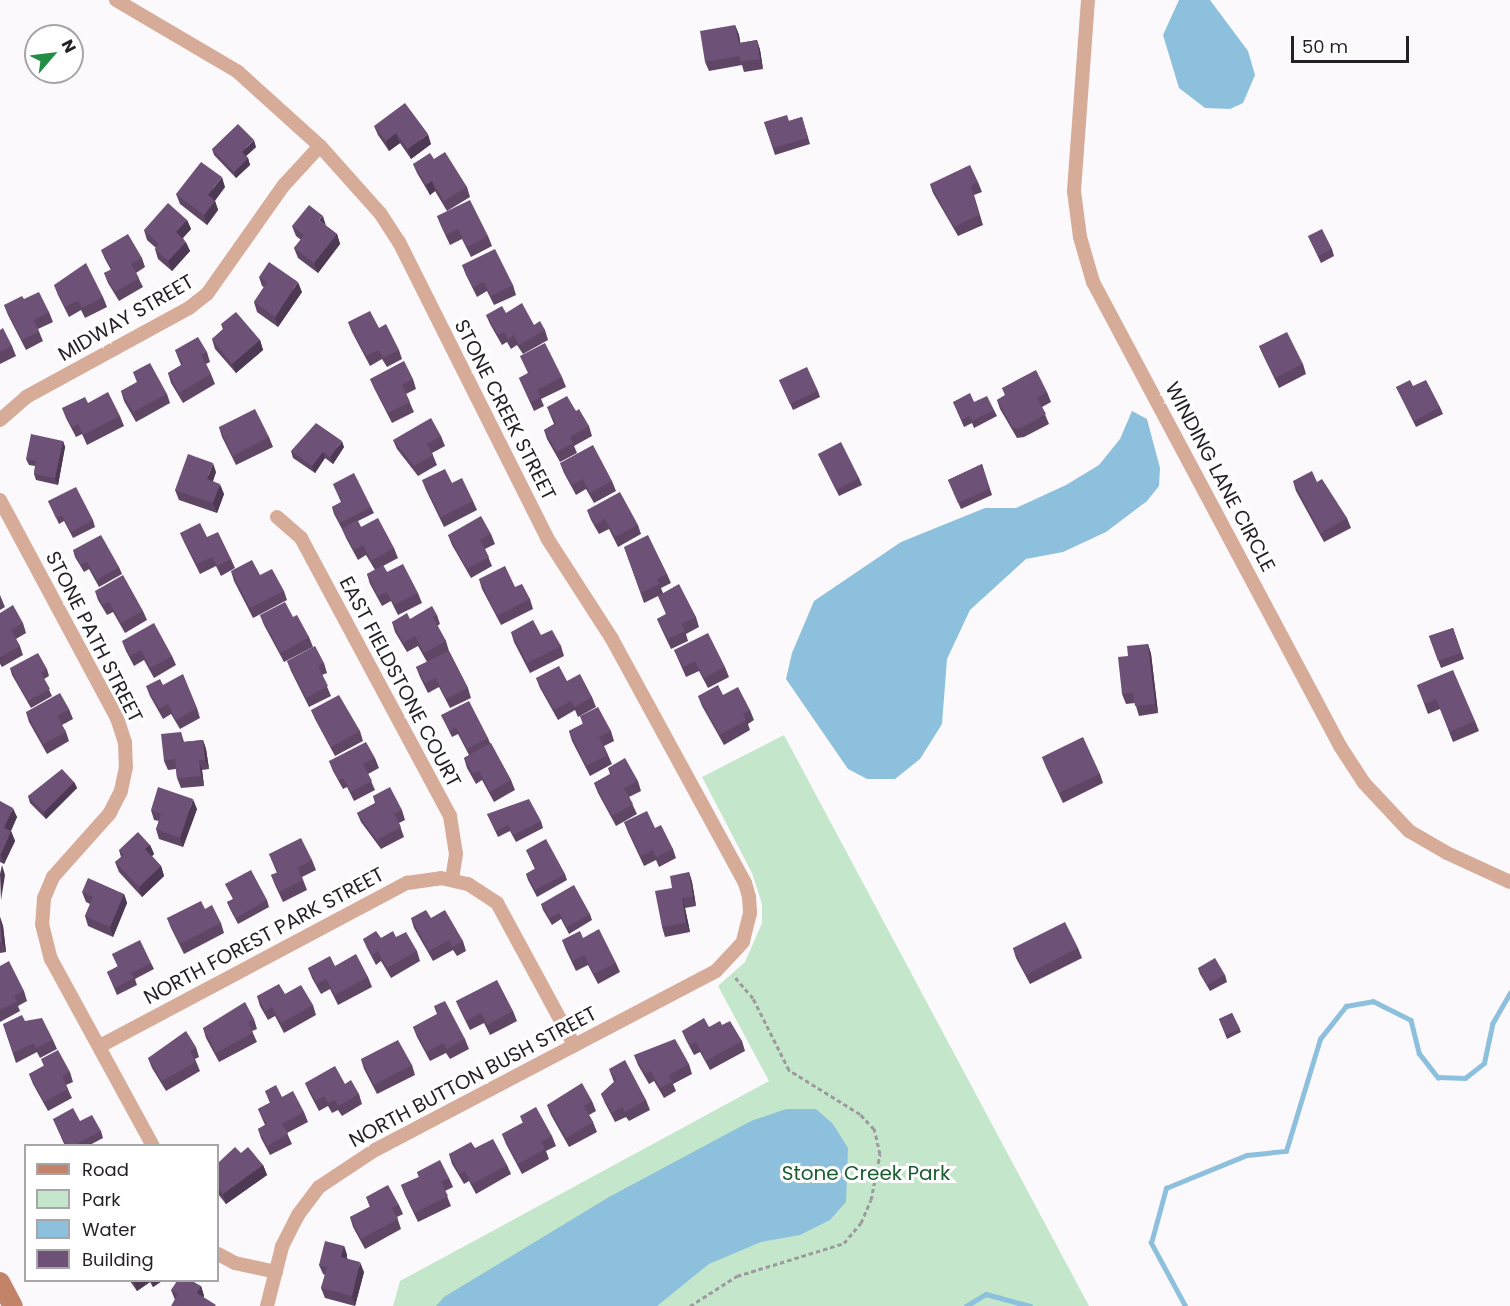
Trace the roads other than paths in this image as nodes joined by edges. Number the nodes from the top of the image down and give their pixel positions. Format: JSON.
{"nodes":[{"id":1,"x":116,"y":0,"type":"edge"},
{"id":2,"x":1088,"y":0,"type":"edge"},
{"id":3,"x":320,"y":146,"type":"junction"},
{"id":4,"x":0,"y":420,"type":"edge"},
{"id":5,"x":0,"y":500,"type":"edge"},
{"id":6,"x":277,"y":516,"type":"dead end"},
{"id":7,"x":452,"y":879,"type":"junction"},
{"id":8,"x":1510,"y":882,"type":"edge"},
{"id":9,"x":748,"y":926,"type":"joint"},
{"id":10,"x":574,"y":1045,"type":"junction"},
{"id":11,"x":100,"y":1046,"type":"junction"},
{"id":12,"x":152,"y":1144,"type":"edge"},
{"id":13,"x":219,"y":1255,"type":"edge"},
{"id":14,"x":276,"y":1272,"type":"junction"},
{"id":15,"x":0,"y":1282,"type":"edge"},
{"id":16,"x":13,"y":1306,"type":"edge"},
{"id":17,"x":267,"y":1306,"type":"edge"}],
"edges":[{"from":1,"to":3,"type":"street","name":"STONE CREEK STREET"},
{"from":2,"to":8,"type":"street","name":"WINDING LANE CIRCLE"},
{"from":3,"to":4,"type":"street","name":"MIDWAY STREET"},
{"from":3,"to":9,"type":"street","name":"STONE CREEK STREET"},
{"from":5,"to":11,"type":"street","name":"STONE PATH STREET"},
{"from":6,"to":7,"type":"street","name":"EAST FIELDSTONE COURT"},
{"from":7,"to":10,"type":"street"},
{"from":7,"to":11,"type":"street","name":"NORTH FOREST PARK STREET"},
{"from":9,"to":10,"type":"street","name":"NORTH BUTTON BUSH STREET"},
{"from":10,"to":14,"type":"street","name":"NORTH BUTTON BUSH STREET"},
{"from":11,"to":12,"type":"street","name":"STONE PATH STREET"},
{"from":13,"to":14,"type":"street"},
{"from":14,"to":17,"type":"street","name":"NORTH BUTTON BUSH STREET"},
{"from":15,"to":16,"type":"main road"}]}
